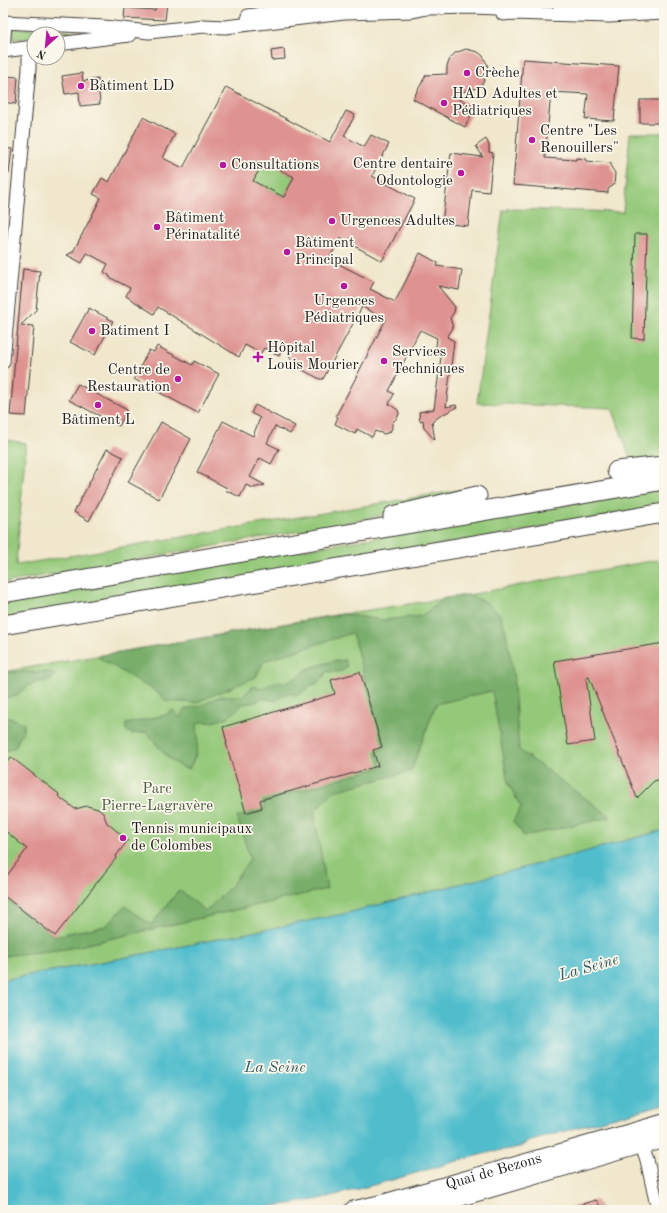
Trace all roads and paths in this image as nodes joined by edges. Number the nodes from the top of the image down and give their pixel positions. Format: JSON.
{"nodes":[{"id":1,"x":346,"y":3,"type":"edge"},
{"id":2,"x":558,"y":3,"type":"edge"},
{"id":3,"x":451,"y":5,"type":"edge"},
{"id":4,"x":380,"y":8,"type":"edge"},
{"id":5,"x":513,"y":8,"type":"edge"},
{"id":6,"x":412,"y":12,"type":"junction"},
{"id":7,"x":664,"y":13,"type":"edge"},
{"id":8,"x":636,"y":14,"type":"junction"},
{"id":9,"x":4,"y":22,"type":"edge"},
{"id":10,"x":203,"y":26,"type":"junction"},
{"id":11,"x":149,"y":32,"type":"junction"},
{"id":12,"x":66,"y":43,"type":"edge"},
{"id":13,"x":26,"y":49,"type":"edge"},
{"id":14,"x":3,"y":51,"type":"edge"},
{"id":15,"x":30,"y":66,"type":"edge"},
{"id":16,"x":3,"y":362,"type":"edge"},
{"id":17,"x":664,"y":466,"type":"edge"},
{"id":18,"x":618,"y":471,"type":"dead end"},
{"id":19,"x":664,"y":480,"type":"edge"},
{"id":20,"x":477,"y":496,"type":"dead end"},
{"id":21,"x":664,"y":513,"type":"edge"},
{"id":22,"x":366,"y":532,"type":"junction"},
{"id":23,"x":3,"y":593,"type":"edge"},
{"id":24,"x":3,"y":625,"type":"edge"},
{"id":25,"x":664,"y":1128,"type":"edge"},
{"id":26,"x":638,"y":1137,"type":"junction"},
{"id":27,"x":353,"y":1210,"type":"edge"},
{"id":28,"x":416,"y":1210,"type":"edge"},
{"id":29,"x":658,"y":1210,"type":"edge"}],
"edges":[{"from":1,"to":10,"type":"street"},
{"from":2,"to":8,"type":"street"},
{"from":3,"to":5,"type":"street"},
{"from":3,"to":6,"type":"street"},
{"from":4,"to":6,"type":"street"},
{"from":4,"to":10,"type":"street"},
{"from":5,"to":6,"type":"street"},
{"from":5,"to":8,"type":"street"},
{"from":7,"to":8,"type":"street"},
{"from":9,"to":11,"type":"street"},
{"from":9,"to":14,"type":"street"},
{"from":10,"to":11,"type":"street"},
{"from":11,"to":12,"type":"street"},
{"from":13,"to":14,"type":"street"},
{"from":15,"to":16,"type":"street"},
{"from":17,"to":18,"type":"highway"},
{"from":19,"to":22,"type":"highway"},
{"from":20,"to":22,"type":"highway"},
{"from":21,"to":24,"type":"highway"},
{"from":22,"to":23,"type":"highway"},
{"from":25,"to":26,"type":"main road"},
{"from":26,"to":27,"type":"main road","name":"Quai de Bezons"},
{"from":26,"to":28,"type":"main road","name":"Quai de Bezons"},
{"from":26,"to":29,"type":"street"}]}
